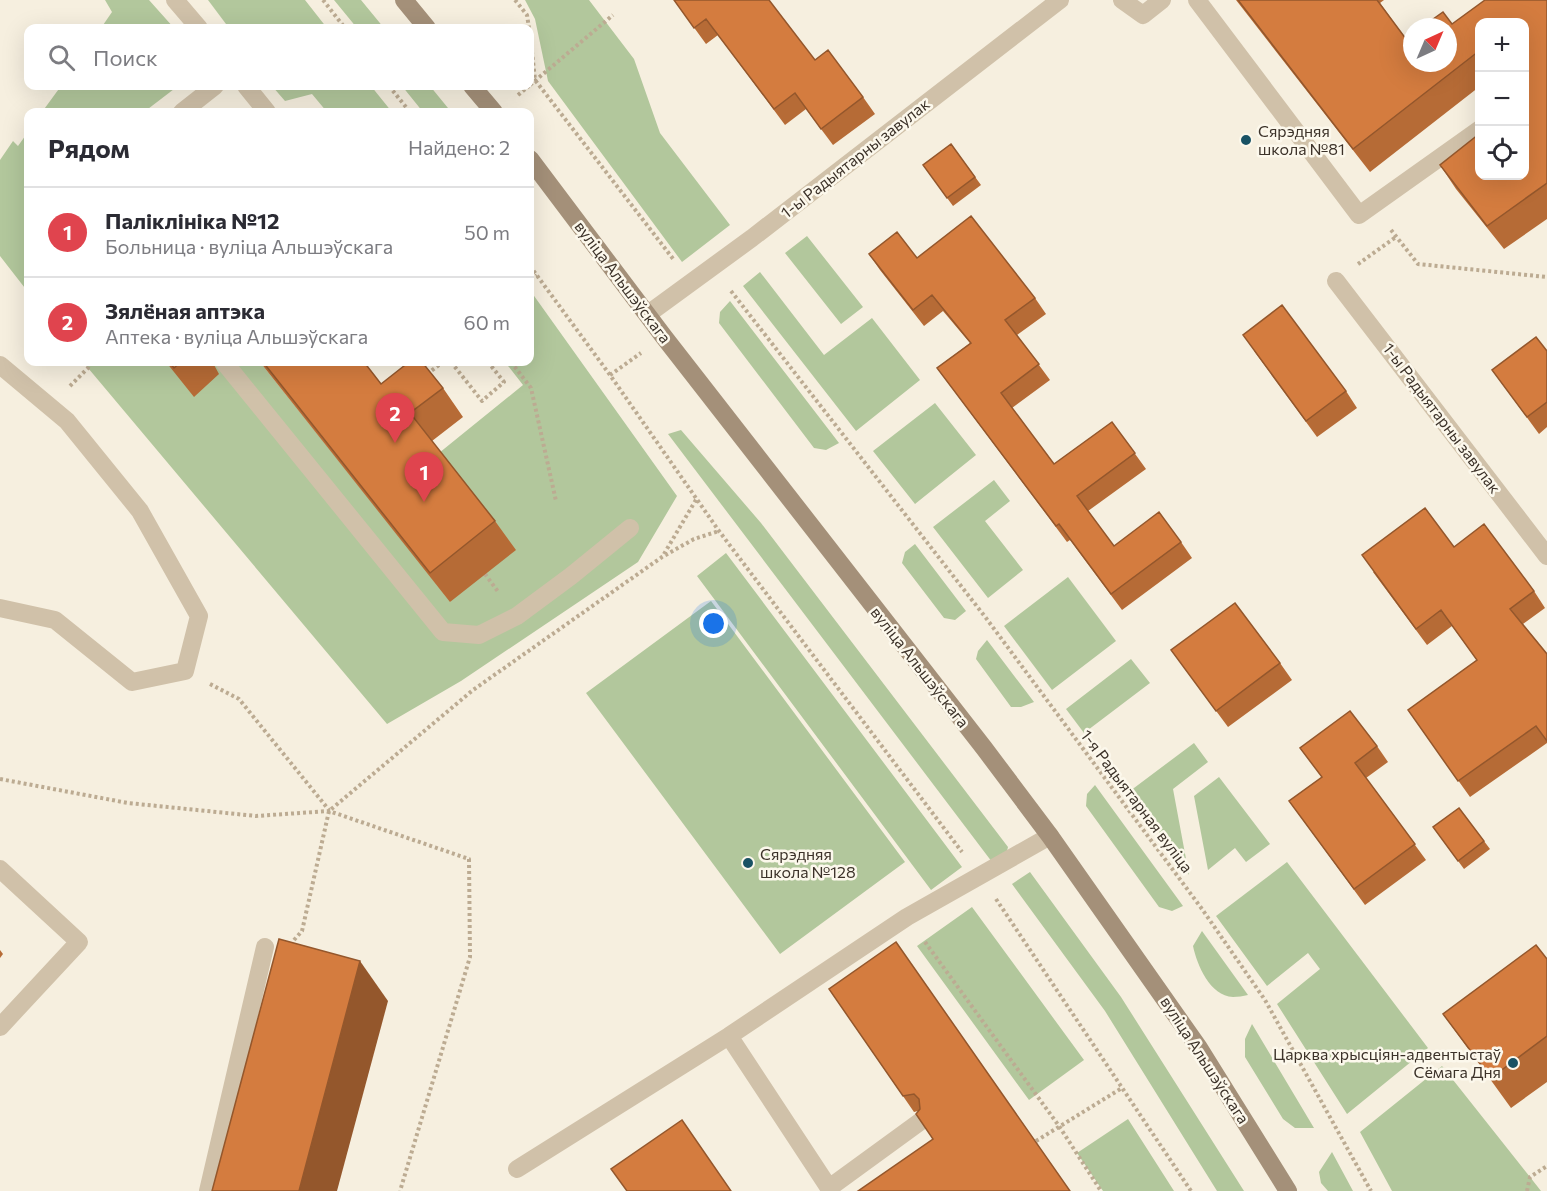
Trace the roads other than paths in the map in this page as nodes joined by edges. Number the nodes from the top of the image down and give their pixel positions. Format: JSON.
{"nodes":[{"id":1,"x":176,"y":0,"type":"edge"},
{"id":2,"x":404,"y":0,"type":"edge"},
{"id":3,"x":1060,"y":0,"type":"edge"},
{"id":4,"x":1122,"y":0,"type":"edge"},
{"id":5,"x":1162,"y":0,"type":"edge"},
{"id":6,"x":1197,"y":0,"type":"edge"},
{"id":7,"x":196,"y":24,"type":"edge"},
{"id":8,"x":424,"y":24,"type":"edge"},
{"id":9,"x":210,"y":90,"type":"edge"},
{"id":10,"x":249,"y":90,"type":"edge"},
{"id":11,"x":475,"y":90,"type":"edge"},
{"id":12,"x":187,"y":108,"type":"edge"},
{"id":13,"x":264,"y":108,"type":"edge"},
{"id":14,"x":491,"y":108,"type":"edge"},
{"id":15,"x":1475,"y":132,"type":"edge"},
{"id":16,"x":534,"y":164,"type":"edge"},
{"id":17,"x":1336,"y":281,"type":"road end"},
{"id":18,"x":648,"y":314,"type":"junction"},
{"id":19,"x":0,"y":365,"type":"edge"},
{"id":20,"x":227,"y":366,"type":"edge"},
{"id":21,"x":630,"y":528,"type":"dead end"},
{"id":22,"x":1547,"y":555,"type":"edge"},
{"id":23,"x":0,"y":608,"type":"edge"},
{"id":24,"x":1050,"y":836,"type":"junction"},
{"id":25,"x":0,"y":868,"type":"edge"},
{"id":26,"x":265,"y":947,"type":"dead end"},
{"id":27,"x":0,"y":1027,"type":"edge"},
{"id":28,"x":729,"y":1036,"type":"junction"},
{"id":29,"x":921,"y":1121,"type":"edge"},
{"id":30,"x":517,"y":1169,"type":"dead end"},
{"id":31,"x":208,"y":1191,"type":"edge"},
{"id":32,"x":1288,"y":1191,"type":"edge"}],
"edges":[{"from":1,"to":7,"type":"street"},
{"from":2,"to":8,"type":"main road"},
{"from":3,"to":18,"type":"street","name":"1-ы Радыятарны завулак"},
{"from":4,"to":5,"type":"street"},
{"from":6,"to":15,"type":"street"},
{"from":9,"to":12,"type":"street"},
{"from":10,"to":13,"type":"street"},
{"from":11,"to":14,"type":"main road"},
{"from":16,"to":18,"type":"main road","name":"вуліца Альшэўскага"},
{"from":17,"to":22,"type":"street","name":"1-ы Радыятарны завулак"},
{"from":18,"to":24,"type":"main road","name":"вуліца Альшэўскага"},
{"from":19,"to":23,"type":"street"},
{"from":20,"to":21,"type":"street"},
{"from":24,"to":28,"type":"street"},
{"from":24,"to":32,"type":"main road","name":"вуліца Альшэўскага"},
{"from":25,"to":27,"type":"street"},
{"from":26,"to":31,"type":"street"},
{"from":28,"to":29,"type":"street"},
{"from":28,"to":30,"type":"street"}]}
